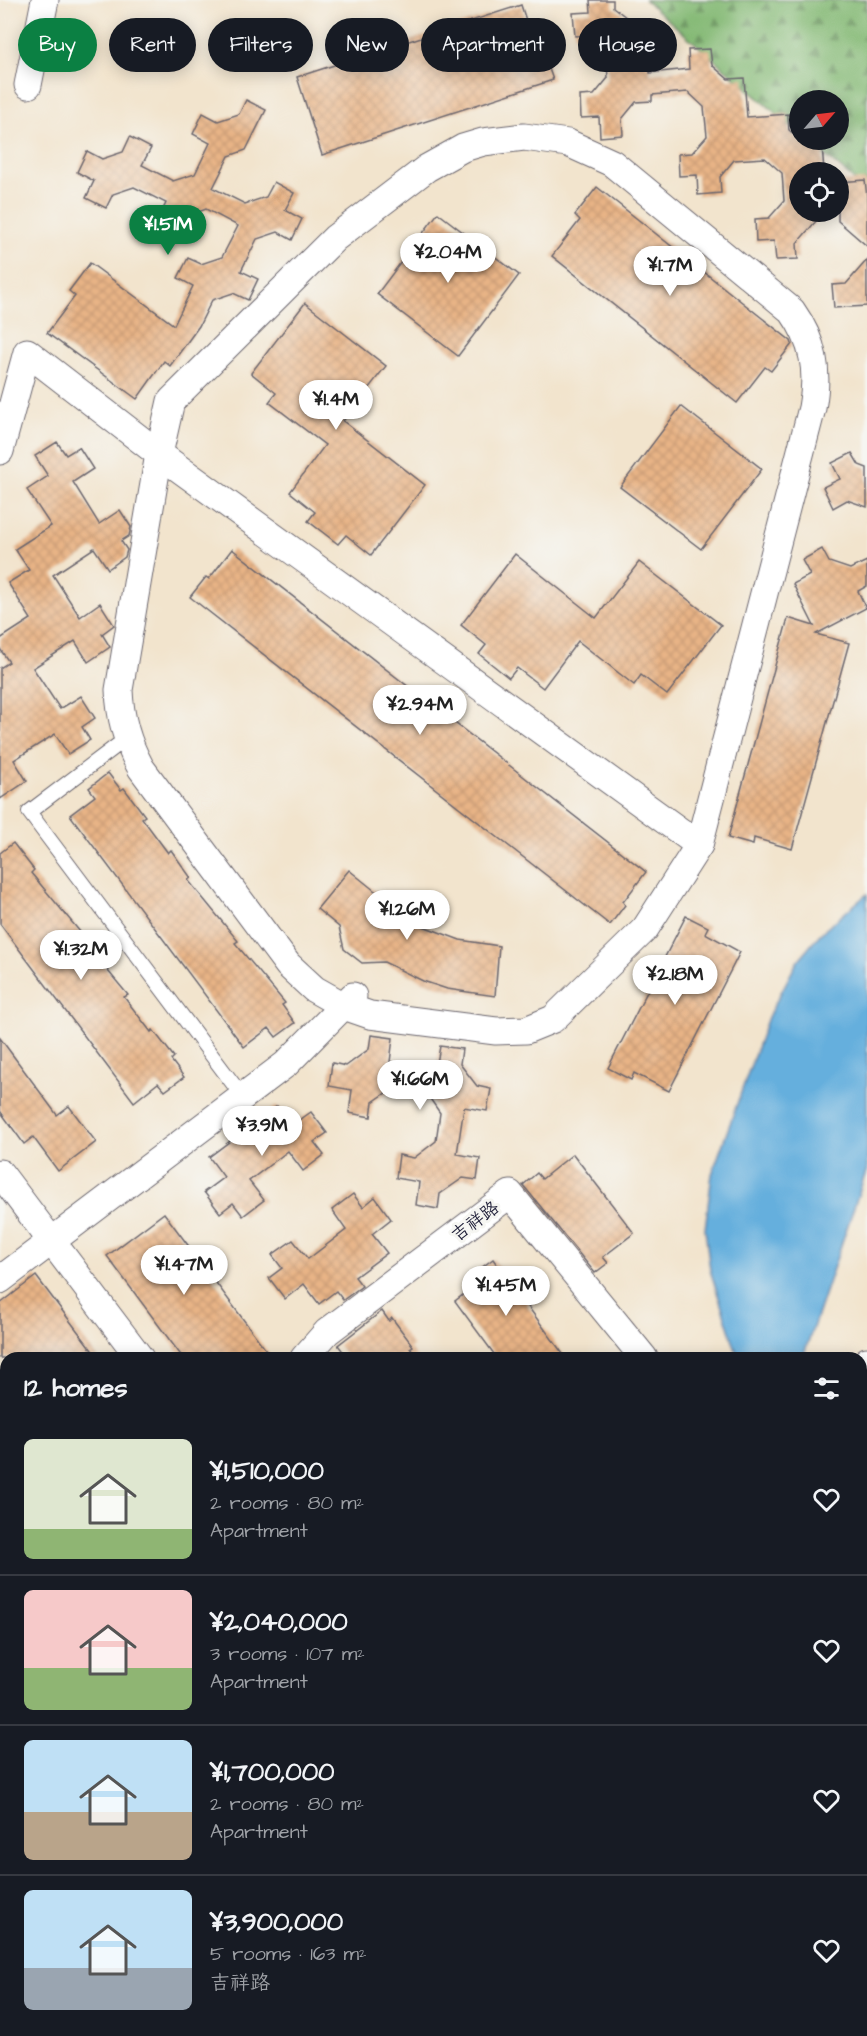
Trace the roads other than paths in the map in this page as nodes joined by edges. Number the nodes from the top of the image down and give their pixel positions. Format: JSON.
{"nodes":[{"id":1,"x":45,"y":0,"type":"edge"},
{"id":2,"x":28,"y":85,"type":"dead end"},
{"id":3,"x":0,"y":451,"type":"edge"},
{"id":4,"x":159,"y":454,"type":"junction"},
{"id":5,"x":127,"y":738,"type":"junction"},
{"id":6,"x":699,"y":845,"type":"junction"},
{"id":7,"x":349,"y":1001,"type":"junction"},
{"id":8,"x":243,"y":1097,"type":"junction"},
{"id":9,"x":0,"y":1173,"type":"edge"},
{"id":10,"x":51,"y":1241,"type":"junction"},
{"id":11,"x":0,"y":1280,"type":"edge"},
{"id":12,"x":135,"y":1352,"type":"edge"},
{"id":13,"x":309,"y":1352,"type":"edge"},
{"id":14,"x":639,"y":1352,"type":"edge"}],
"edges":[{"from":1,"to":2,"type":"street"},
{"from":3,"to":4,"type":"street"},
{"from":4,"to":5,"type":"street"},
{"from":4,"to":6,"type":"street"},
{"from":4,"to":6,"type":"street"},
{"from":5,"to":7,"type":"street"},
{"from":5,"to":8,"type":"lane"},
{"from":6,"to":7,"type":"street"},
{"from":7,"to":8,"type":"street"},
{"from":8,"to":10,"type":"street"},
{"from":9,"to":10,"type":"street"},
{"from":10,"to":11,"type":"street"},
{"from":10,"to":12,"type":"street"},
{"from":13,"to":14,"type":"street","name":"吉祥路"}]}
